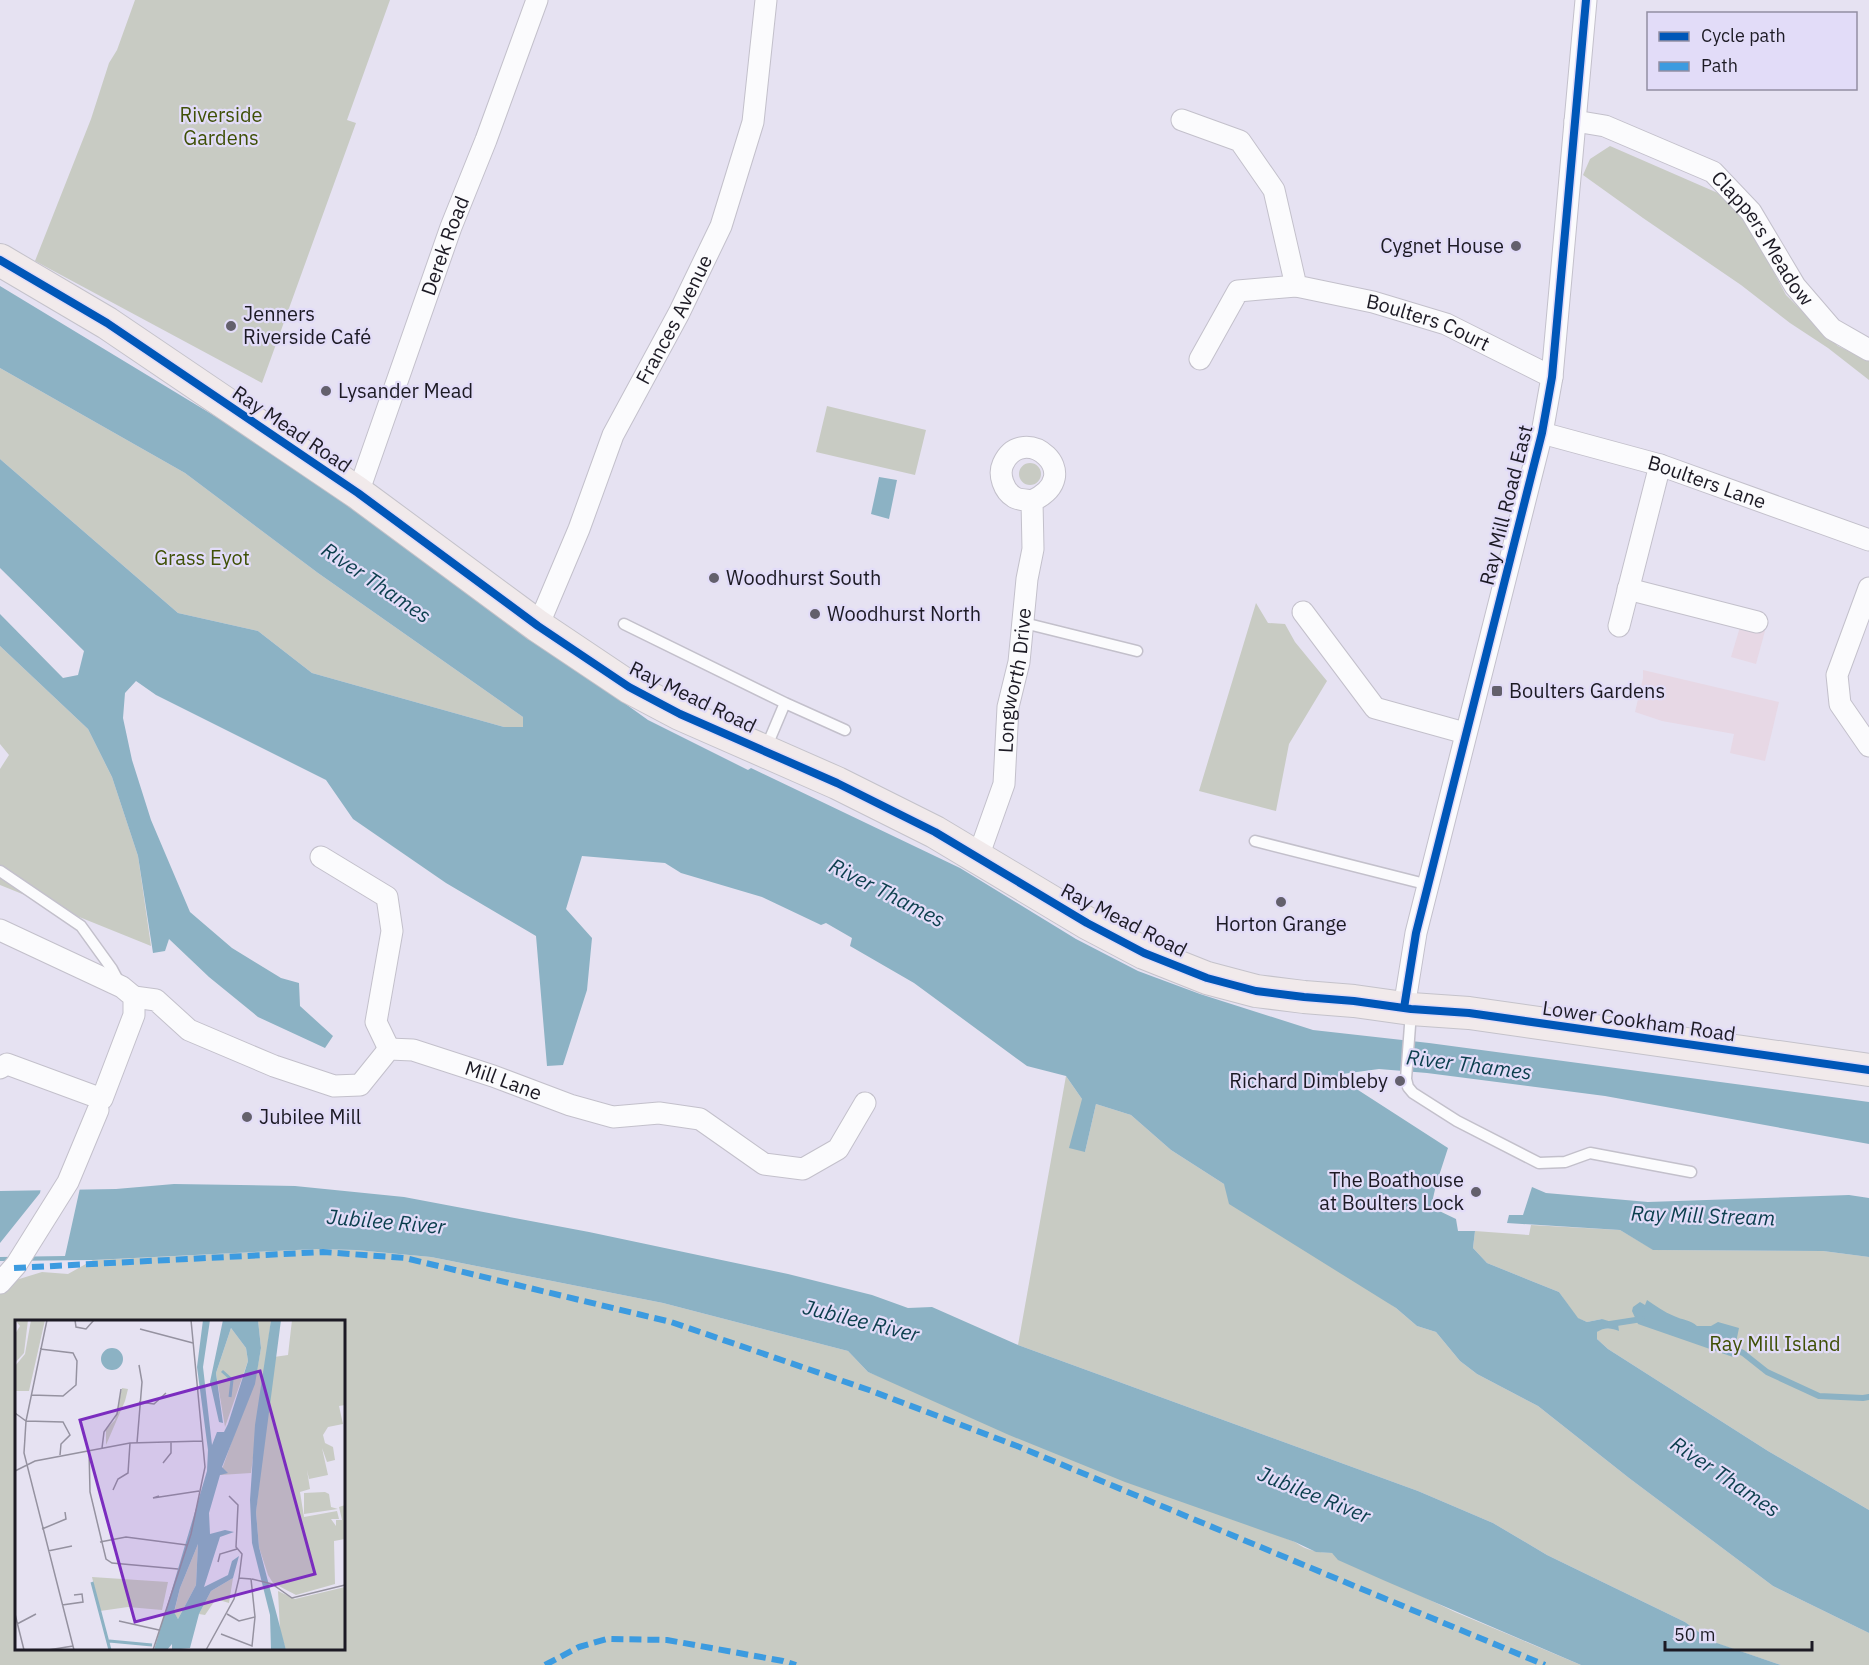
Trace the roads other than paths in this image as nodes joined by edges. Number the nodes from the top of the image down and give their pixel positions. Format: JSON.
{"nodes":[{"id":1,"x":537,"y":0,"type":"edge"},
{"id":2,"x":766,"y":0,"type":"edge"},
{"id":3,"x":1585,"y":0,"type":"edge"},
{"id":4,"x":1182,"y":120,"type":"dead end"},
{"id":5,"x":1575,"y":121,"type":"junction"},
{"id":6,"x":0,"y":260,"type":"edge"},
{"id":7,"x":1296,"y":286,"type":"junction"},
{"id":8,"x":1869,"y":350,"type":"edge"},
{"id":9,"x":1200,"y":359,"type":"dead end"},
{"id":10,"x":1552,"y":377,"type":"junction"},
{"id":11,"x":1542,"y":433,"type":"junction"},
{"id":12,"x":1660,"y":465,"type":"junction"},
{"id":13,"x":358,"y":493,"type":"junction"},
{"id":14,"x":1032,"y":501,"type":"dead end"},
{"id":15,"x":1869,"y":540,"type":"edge"},
{"id":16,"x":1869,"y":588,"type":"edge"},
{"id":17,"x":1628,"y":589,"type":"junction"},
{"id":18,"x":1303,"y":612,"type":"dead end"},
{"id":19,"x":1757,"y":622,"type":"dead end"},
{"id":20,"x":1024,"y":623,"type":"junction"},
{"id":21,"x":624,"y":624,"type":"dead end"},
{"id":22,"x":538,"y":626,"type":"junction"},
{"id":23,"x":1619,"y":626,"type":"dead end"},
{"id":24,"x":1137,"y":651,"type":"dead end"},
{"id":25,"x":785,"y":703,"type":"junction"},
{"id":26,"x":845,"y":730,"type":"dead end"},
{"id":27,"x":1466,"y":733,"type":"junction"},
{"id":28,"x":1869,"y":746,"type":"edge"},
{"id":29,"x":765,"y":751,"type":"junction"},
{"id":30,"x":1256,"y":841,"type":"dead end"},
{"id":31,"x":321,"y":857,"type":"dead end"},
{"id":32,"x":978,"y":857,"type":"junction"},
{"id":33,"x":0,"y":871,"type":"edge"},
{"id":34,"x":1429,"y":885,"type":"junction"},
{"id":35,"x":0,"y":930,"type":"edge"},
{"id":36,"x":128,"y":992,"type":"junction"},
{"id":37,"x":1408,"y":1014,"type":"junction"},
{"id":38,"x":389,"y":1049,"type":"junction"},
{"id":39,"x":0,"y":1068,"type":"edge"},
{"id":40,"x":1869,"y":1070,"type":"edge"},
{"id":41,"x":865,"y":1103,"type":"dead end"},
{"id":42,"x":100,"y":1105,"type":"junction"},
{"id":43,"x":1691,"y":1172,"type":"dead end"},
{"id":44,"x":0,"y":1283,"type":"edge"}],
"edges":[{"from":1,"to":13,"type":"street","name":"Derek Road"},
{"from":2,"to":22,"type":"street","name":"Frances Avenue"},
{"from":3,"to":5,"type":"street","name":"Ray Mill Road East"},
{"from":4,"to":7,"type":"street"},
{"from":5,"to":8,"type":"street","name":"Clappers Meadow"},
{"from":5,"to":10,"type":"street","name":"Ray Mill Road East"},
{"from":6,"to":13,"type":"main road","name":"Ray Mead Road"},
{"from":7,"to":9,"type":"street","name":"Boulters Court"},
{"from":7,"to":10,"type":"street","name":"Boulters Court"},
{"from":10,"to":11,"type":"street","name":"Ray Mill Road East"},
{"from":11,"to":12,"type":"street","name":"Boulters Lane"},
{"from":11,"to":27,"type":"street","name":"Ray Mill Road East"},
{"from":12,"to":15,"type":"street","name":"Boulters Lane"},
{"from":12,"to":17,"type":"street"},
{"from":13,"to":22,"type":"main road","name":"Ray Mead Road"},
{"from":14,"to":20,"type":"street","name":"Longworth Drive"},
{"from":16,"to":28,"type":"street"},
{"from":17,"to":19,"type":"street"},
{"from":17,"to":23,"type":"street"},
{"from":18,"to":27,"type":"street"},
{"from":20,"to":24,"type":"lane"},
{"from":20,"to":32,"type":"street","name":"Longworth Drive"},
{"from":21,"to":25,"type":"lane"},
{"from":22,"to":29,"type":"main road","name":"Ray Mead Road"},
{"from":25,"to":26,"type":"lane"},
{"from":25,"to":29,"type":"lane"},
{"from":27,"to":34,"type":"street","name":"Ray Mill Road East"},
{"from":29,"to":32,"type":"main road","name":"Ray Mead Road"},
{"from":30,"to":34,"type":"lane"},
{"from":31,"to":38,"type":"street"},
{"from":32,"to":37,"type":"main road","name":"Ray Mead Road"},
{"from":33,"to":36,"type":"lane"},
{"from":34,"to":37,"type":"street","name":"Ray Mill Road East"},
{"from":35,"to":36,"type":"street"},
{"from":36,"to":38,"type":"street"},
{"from":36,"to":42,"type":"street"},
{"from":37,"to":40,"type":"main road","name":"Lower Cookham Road"},
{"from":37,"to":43,"type":"lane"},
{"from":38,"to":41,"type":"street","name":"Mill Lane"},
{"from":39,"to":42,"type":"street"},
{"from":42,"to":44,"type":"street"}]}
